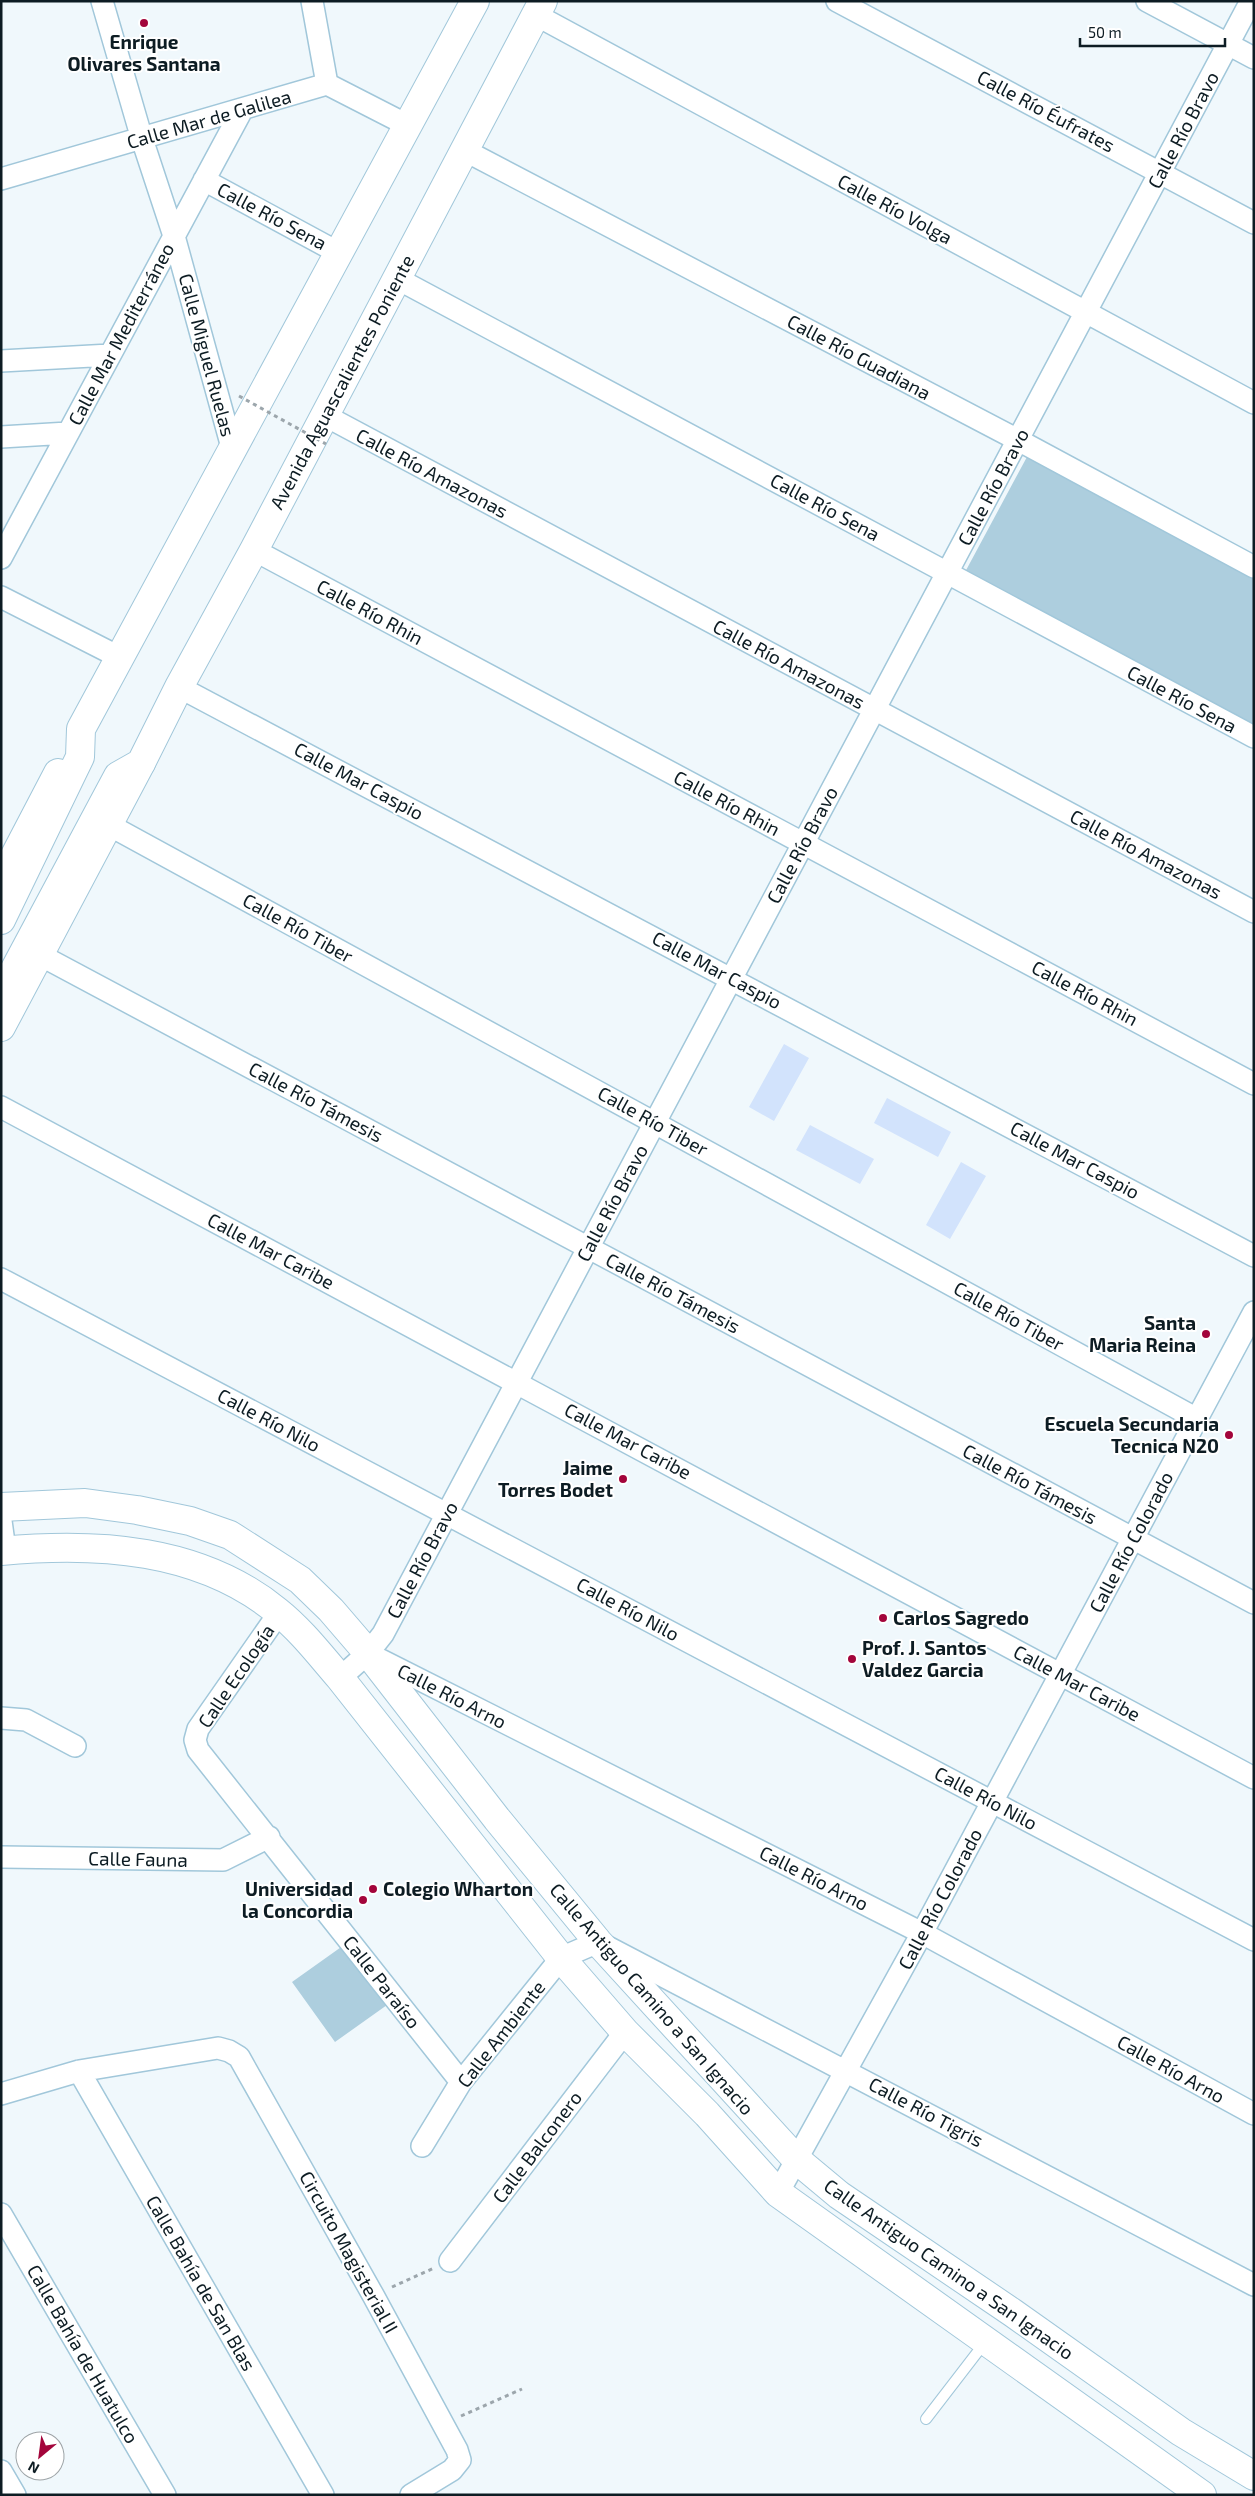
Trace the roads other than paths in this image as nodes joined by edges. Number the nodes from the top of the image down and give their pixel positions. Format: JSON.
{"nodes":[{"id":1,"x":102,"y":1,"type":"edge"},
{"id":2,"x":312,"y":1,"type":"edge"},
{"id":3,"x":475,"y":1,"type":"edge"},
{"id":4,"x":837,"y":1,"type":"edge"},
{"id":5,"x":1147,"y":1,"type":"edge"},
{"id":6,"x":1251,"y":1,"type":"edge"},
{"id":7,"x":540,"y":8,"type":"edge"},
{"id":8,"x":1228,"y":44,"type":"junction"},
{"id":9,"x":1254,"y":58,"type":"edge"},
{"id":10,"x":327,"y":84,"type":"junction"},
{"id":11,"x":242,"y":110,"type":"junction"},
{"id":12,"x":410,"y":126,"type":"junction"},
{"id":13,"x":142,"y":139,"type":"junction"},
{"id":14,"x":464,"y":150,"type":"junction"},
{"id":15,"x":1161,"y":172,"type":"junction"},
{"id":16,"x":1,"y":179,"type":"edge"},
{"id":17,"x":204,"y":180,"type":"junction"},
{"id":18,"x":1254,"y":223,"type":"edge"},
{"id":19,"x":174,"y":236,"type":"junction"},
{"id":20,"x":339,"y":252,"type":"junction"},
{"id":21,"x":396,"y":278,"type":"junction"},
{"id":22,"x":1086,"y":312,"type":"junction"},
{"id":23,"x":110,"y":355,"type":"junction"},
{"id":24,"x":1,"y":361,"type":"edge"},
{"id":25,"x":1254,"y":403,"type":"edge"},
{"id":26,"x":324,"y":415,"type":"junction"},
{"id":27,"x":68,"y":433,"type":"junction"},
{"id":28,"x":1,"y":437,"type":"edge"},
{"id":29,"x":1018,"y":440,"type":"junction"},
{"id":30,"x":233,"y":451,"type":"junction"},
{"id":31,"x":254,"y":550,"type":"junction"},
{"id":32,"x":1,"y":558,"type":"edge"},
{"id":33,"x":1254,"y":567,"type":"edge"},
{"id":34,"x":947,"y":573,"type":"junction"},
{"id":35,"x":1,"y":597,"type":"edge"},
{"id":36,"x":119,"y":657,"type":"junction"},
{"id":37,"x":179,"y":687,"type":"junction"},
{"id":38,"x":874,"y":710,"type":"junction"},
{"id":39,"x":81,"y":729,"type":"junction"},
{"id":40,"x":1254,"y":737,"type":"edge"},
{"id":41,"x":141,"y":763,"type":"junction"},
{"id":42,"x":109,"y":825,"type":"junction"},
{"id":43,"x":803,"y":843,"type":"junction"},
{"id":44,"x":1,"y":882,"type":"edge"},
{"id":45,"x":1254,"y":912,"type":"edge"},
{"id":46,"x":1,"y":920,"type":"edge"},
{"id":47,"x":40,"y":955,"type":"junction"},
{"id":48,"x":732,"y":978,"type":"junction"},
{"id":49,"x":1,"y":995,"type":"edge"},
{"id":50,"x":1,"y":1027,"type":"edge"},
{"id":51,"x":1254,"y":1084,"type":"edge"},
{"id":52,"x":1,"y":1107,"type":"edge"},
{"id":53,"x":655,"y":1122,"type":"junction"},
{"id":54,"x":588,"y":1248,"type":"junction"},
{"id":55,"x":1254,"y":1256,"type":"edge"},
{"id":56,"x":1,"y":1279,"type":"edge"},
{"id":57,"x":1254,"y":1312,"type":"edge"},
{"id":58,"x":517,"y":1382,"type":"junction"},
{"id":59,"x":1196,"y":1419,"type":"junction"},
{"id":60,"x":1,"y":1507,"type":"edge"},
{"id":61,"x":447,"y":1514,"type":"junction"},
{"id":62,"x":1,"y":1521,"type":"edge"},
{"id":63,"x":1133,"y":1538,"type":"junction"},
{"id":64,"x":3,"y":1551,"type":"edge"},
{"id":65,"x":1254,"y":1603,"type":"edge"},
{"id":66,"x":279,"y":1613,"type":"junction"},
{"id":67,"x":368,"y":1653,"type":"junction"},
{"id":68,"x":1060,"y":1674,"type":"junction"},
{"id":69,"x":340,"y":1678,"type":"junction"},
{"id":70,"x":1,"y":1718,"type":"edge"},
{"id":71,"x":195,"y":1740,"type":"joint"},
{"id":72,"x":75,"y":1746,"type":"dead end"},
{"id":73,"x":1254,"y":1778,"type":"edge"},
{"id":74,"x":992,"y":1802,"type":"junction"},
{"id":75,"x":269,"y":1838,"type":"junction"},
{"id":76,"x":1,"y":1857,"type":"edge"},
{"id":77,"x":922,"y":1933,"type":"junction"},
{"id":78,"x":1254,"y":1940,"type":"edge"},
{"id":79,"x":598,"y":1942,"type":"junction"},
{"id":80,"x":561,"y":1958,"type":"junction"},
{"id":81,"x":624,"y":2032,"type":"junction"},
{"id":82,"x":847,"y":2070,"type":"junction"},
{"id":83,"x":79,"y":2072,"type":"junction"},
{"id":84,"x":461,"y":2082,"type":"junction"},
{"id":85,"x":1,"y":2094,"type":"edge"},
{"id":86,"x":1254,"y":2114,"type":"edge"},
{"id":87,"x":422,"y":2146,"type":"dead end"},
{"id":88,"x":797,"y":2160,"type":"junction"},
{"id":89,"x":778,"y":2193,"type":"junction"},
{"id":90,"x":1,"y":2214,"type":"edge"},
{"id":91,"x":450,"y":2261,"type":"road end"},
{"id":92,"x":1254,"y":2285,"type":"edge"},
{"id":93,"x":987,"y":2340,"type":"junction"},
{"id":94,"x":926,"y":2419,"type":"dead end"},
{"id":95,"x":1,"y":2471,"type":"edge"},
{"id":96,"x":1254,"y":2476,"type":"edge"},
{"id":97,"x":15,"y":2495,"type":"edge"},
{"id":98,"x":165,"y":2495,"type":"edge"},
{"id":99,"x":323,"y":2495,"type":"edge"},
{"id":100,"x":411,"y":2495,"type":"edge"},
{"id":101,"x":1202,"y":2495,"type":"edge"}],
"edges":[{"from":1,"to":13,"type":"street","name":"Calle Miguel Ruelas"},
{"from":2,"to":10,"type":"street"},
{"from":3,"to":12,"type":"main road"},
{"from":4,"to":15,"type":"street","name":"Calle Río Éufrates"},
{"from":5,"to":8,"type":"street"},
{"from":6,"to":8,"type":"street","name":"Calle Río Bravo"},
{"from":7,"to":14,"type":"main road","name":"Avenida Aguascalientes Poniente"},
{"from":7,"to":22,"type":"street","name":"Calle Río Volga"},
{"from":8,"to":9,"type":"street"},
{"from":8,"to":15,"type":"street","name":"Calle Río Bravo"},
{"from":10,"to":11,"type":"street","name":"Calle Mar de Galilea"},
{"from":10,"to":12,"type":"street"},
{"from":11,"to":13,"type":"street","name":"Calle Mar de Galilea"},
{"from":11,"to":17,"type":"street","name":"Calle Mar Mediterráneo"},
{"from":12,"to":20,"type":"main road"},
{"from":13,"to":16,"type":"street","name":"Calle Mar de Galilea"},
{"from":13,"to":19,"type":"street","name":"Calle Miguel Ruelas"},
{"from":14,"to":21,"type":"main road","name":"Avenida Aguascalientes Poniente"},
{"from":14,"to":29,"type":"street","name":"Calle Río Guadiana"},
{"from":15,"to":18,"type":"street","name":"Calle Río Éufrates"},
{"from":15,"to":22,"type":"street","name":"Calle Río Bravo"},
{"from":17,"to":19,"type":"street","name":"Calle Mar Mediterráneo"},
{"from":17,"to":20,"type":"street","name":"Calle Río Sena"},
{"from":19,"to":23,"type":"street","name":"Calle Mar Mediterráneo"},
{"from":19,"to":30,"type":"street","name":"Calle Miguel Ruelas"},
{"from":20,"to":30,"type":"main road"},
{"from":21,"to":26,"type":"main road","name":"Avenida Aguascalientes Poniente"},
{"from":21,"to":34,"type":"street","name":"Calle Río Sena"},
{"from":22,"to":25,"type":"street","name":"Calle Río Volga"},
{"from":22,"to":29,"type":"street","name":"Calle Río Bravo"},
{"from":23,"to":24,"type":"street"},
{"from":23,"to":27,"type":"street","name":"Calle Mar Mediterráneo"},
{"from":26,"to":31,"type":"main road","name":"Avenida Aguascalientes Poniente"},
{"from":26,"to":38,"type":"street","name":"Calle Río Amazonas"},
{"from":27,"to":28,"type":"street"},
{"from":27,"to":32,"type":"street","name":"Calle Mar Mediterráneo"},
{"from":29,"to":33,"type":"street","name":"Calle Río Guadiana"},
{"from":29,"to":34,"type":"street","name":"Calle Río Bravo"},
{"from":30,"to":36,"type":"main road"},
{"from":31,"to":37,"type":"main road","name":"Avenida Aguascalientes Poniente"},
{"from":31,"to":43,"type":"street","name":"Calle Río Rhin"},
{"from":34,"to":38,"type":"street","name":"Calle Río Bravo"},
{"from":34,"to":40,"type":"street","name":"Calle Río Sena"},
{"from":35,"to":36,"type":"street"},
{"from":36,"to":39,"type":"main road"},
{"from":37,"to":41,"type":"main road","name":"Avenida Aguascalientes Poniente"},
{"from":37,"to":48,"type":"street","name":"Calle Mar Caspio"},
{"from":38,"to":43,"type":"street","name":"Calle Río Bravo"},
{"from":38,"to":45,"type":"street","name":"Calle Río Amazonas"},
{"from":39,"to":44,"type":"main road"},
{"from":39,"to":46,"type":"main road"},
{"from":41,"to":42,"type":"main road","name":"Avenida Aguascalientes Poniente"},
{"from":41,"to":49,"type":"main road"},
{"from":42,"to":47,"type":"main road","name":"Avenida Aguascalientes Poniente"},
{"from":42,"to":53,"type":"street","name":"Calle Río Tiber"},
{"from":43,"to":48,"type":"street","name":"Calle Río Bravo"},
{"from":43,"to":51,"type":"street","name":"Calle Río Rhin"},
{"from":47,"to":50,"type":"main road","name":"Avenida Aguascalientes Poniente"},
{"from":47,"to":54,"type":"street","name":"Calle Río Támesis"},
{"from":48,"to":53,"type":"street","name":"Calle Río Bravo"},
{"from":48,"to":55,"type":"street","name":"Calle Mar Caspio"},
{"from":52,"to":58,"type":"street","name":"Calle Mar Caribe"},
{"from":53,"to":54,"type":"street","name":"Calle Río Bravo"},
{"from":53,"to":59,"type":"street","name":"Calle Río Tiber"},
{"from":54,"to":58,"type":"street","name":"Calle Río Bravo"},
{"from":54,"to":63,"type":"street","name":"Calle Río Támesis"},
{"from":56,"to":61,"type":"street","name":"Calle Río Nilo"},
{"from":57,"to":59,"type":"street","name":"Calle Río Colorado"},
{"from":58,"to":61,"type":"street","name":"Calle Río Bravo"},
{"from":58,"to":68,"type":"street","name":"Calle Mar Caribe"},
{"from":59,"to":63,"type":"street","name":"Calle Río Colorado"},
{"from":60,"to":67,"type":"main road","name":"Calle Antiguo Camino a San Ignacio"},
{"from":61,"to":67,"type":"street","name":"Calle Río Bravo"},
{"from":61,"to":74,"type":"street","name":"Calle Río Nilo"},
{"from":62,"to":64,"type":"street"},
{"from":63,"to":65,"type":"street","name":"Calle Río Támesis"},
{"from":63,"to":68,"type":"street","name":"Calle Río Colorado"},
{"from":64,"to":66,"type":"main road","name":"Calle Antiguo Camino a San Ignacio"},
{"from":66,"to":69,"type":"main road","name":"Calle Antiguo Camino a San Ignacio"},
{"from":66,"to":71,"type":"street","name":"Calle Ecología"},
{"from":67,"to":69,"type":"street","name":"Calle Río Bravo"},
{"from":67,"to":77,"type":"street","name":"Calle Río Arno"},
{"from":67,"to":79,"type":"main road","name":"Calle Antiguo Camino a San Ignacio"},
{"from":68,"to":73,"type":"street","name":"Calle Mar Caribe"},
{"from":68,"to":74,"type":"street","name":"Calle Río Colorado"},
{"from":69,"to":80,"type":"main road","name":"Calle Antiguo Camino a San Ignacio"},
{"from":70,"to":72,"type":"street"},
{"from":71,"to":75,"type":"street","name":"Calle Paraíso"},
{"from":74,"to":77,"type":"street","name":"Calle Río Colorado"},
{"from":74,"to":78,"type":"street","name":"Calle Río Nilo"},
{"from":75,"to":76,"type":"street","name":"Calle Fauna"},
{"from":75,"to":84,"type":"street","name":"Calle Paraíso"},
{"from":77,"to":82,"type":"street","name":"Calle Río Colorado"},
{"from":77,"to":86,"type":"street","name":"Calle Río Arno"},
{"from":79,"to":80,"type":"street","name":"Calle Ambiente"},
{"from":79,"to":82,"type":"street","name":"Calle Río Tigris"},
{"from":79,"to":88,"type":"main road","name":"Calle Antiguo Camino a San Ignacio"},
{"from":80,"to":81,"type":"main road","name":"Calle Antiguo Camino a San Ignacio"},
{"from":80,"to":84,"type":"street","name":"Calle Ambiente"},
{"from":81,"to":89,"type":"main road","name":"Calle Antiguo Camino a San Ignacio"},
{"from":81,"to":91,"type":"street","name":"Calle Balconero"},
{"from":82,"to":88,"type":"street","name":"Calle Río Colorado"},
{"from":82,"to":92,"type":"street","name":"Calle Río Tigris"},
{"from":83,"to":85,"type":"street"},
{"from":83,"to":99,"type":"street","name":"Calle Bahía de San Blas"},
{"from":83,"to":100,"type":"street","name":"Circuito Magisterial II"},
{"from":84,"to":87,"type":"street","name":"Calle Ambiente"},
{"from":88,"to":89,"type":"street","name":"Calle Río Colorado"},
{"from":88,"to":96,"type":"main road","name":"Calle Antiguo Camino a San Ignacio"},
{"from":89,"to":93,"type":"main road","name":"Calle Antiguo Camino a San Ignacio"},
{"from":90,"to":98,"type":"street","name":"Calle Bahía de Huatulco"},
{"from":93,"to":94,"type":"lane"},
{"from":93,"to":101,"type":"main road","name":"Calle Antiguo Camino a San Ignacio"},
{"from":95,"to":97,"type":"street"}]}
